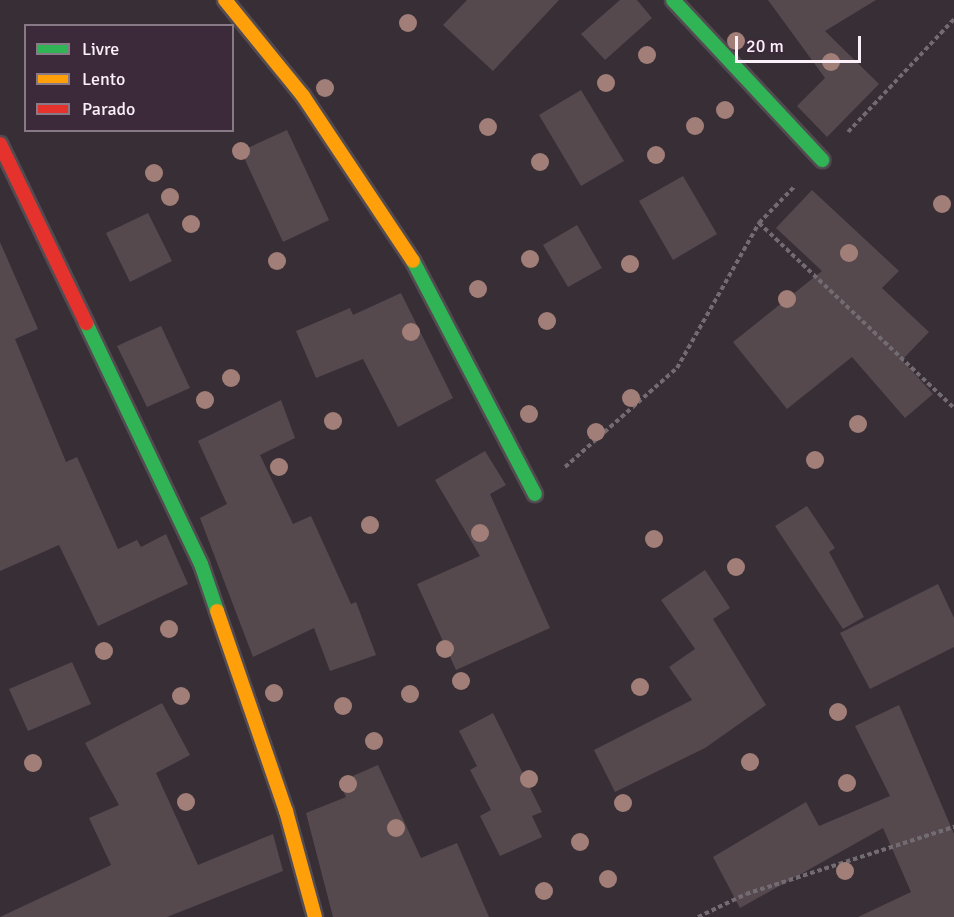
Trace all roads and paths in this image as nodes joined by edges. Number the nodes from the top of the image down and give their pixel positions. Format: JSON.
{"nodes":[{"id":1,"x":225,"y":0,"type":"edge"},
{"id":2,"x":673,"y":0,"type":"edge"},
{"id":3,"x":954,"y":19,"type":"edge"},
{"id":4,"x":0,"y":144,"type":"edge"},
{"id":5,"x":822,"y":160,"type":"junction"},
{"id":6,"x":759,"y":223,"type":"junction"},
{"id":7,"x":954,"y":408,"type":"edge"},
{"id":8,"x":535,"y":494,"type":"joint"},
{"id":9,"x":954,"y":827,"type":"edge"},
{"id":10,"x":315,"y":917,"type":"edge"},
{"id":11,"x":698,"y":917,"type":"edge"}],
"edges":[{"from":1,"to":8,"type":"street"},
{"from":2,"to":5,"type":"street"},
{"from":3,"to":5,"type":"path"},
{"from":4,"to":10,"type":"street"},
{"from":5,"to":6,"type":"path"},
{"from":6,"to":7,"type":"path"},
{"from":6,"to":8,"type":"path"},
{"from":9,"to":11,"type":"path"}]}
